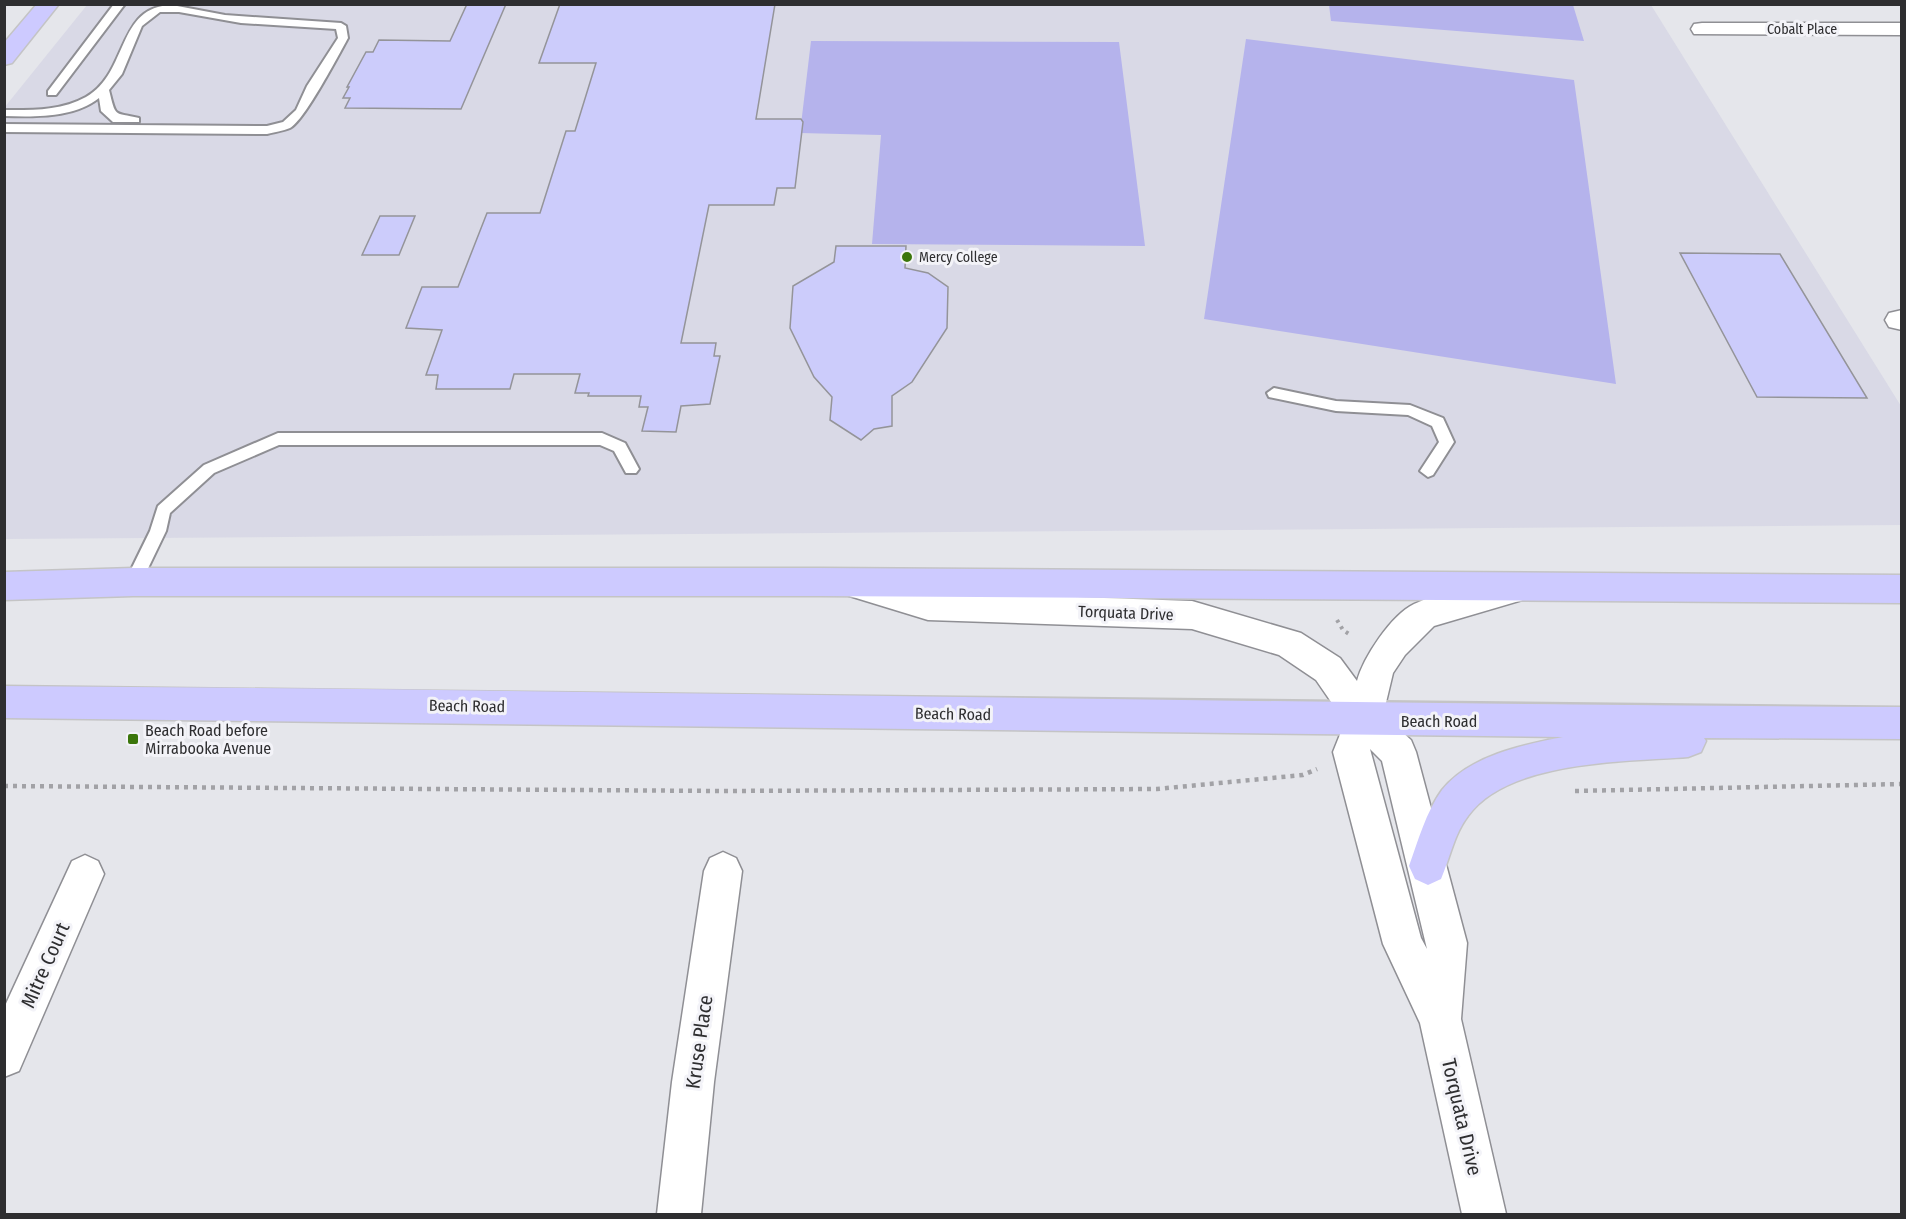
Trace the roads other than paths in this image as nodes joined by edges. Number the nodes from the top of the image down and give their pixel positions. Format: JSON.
{"nodes":[{"id":1,"x":49,"y":4,"type":"edge"},
{"id":2,"x":120,"y":4,"type":"edge"},
{"id":3,"x":166,"y":6,"type":"edge"},
{"id":4,"x":1701,"y":29,"type":"dead end"},
{"id":5,"x":1902,"y":29,"type":"edge"},
{"id":6,"x":4,"y":58,"type":"edge"},
{"id":7,"x":104,"y":91,"type":"junction"},
{"id":8,"x":52,"y":93,"type":"dead end"},
{"id":9,"x":4,"y":113,"type":"edge"},
{"id":10,"x":4,"y":128,"type":"edge"},
{"id":11,"x":253,"y":130,"type":"junction"},
{"id":12,"x":1274,"y":393,"type":"dead end"},
{"id":13,"x":631,"y":469,"type":"dead end"},
{"id":14,"x":1428,"y":471,"type":"dead end"},
{"id":15,"x":133,"y":582,"type":"junction"},
{"id":16,"x":852,"y":583,"type":"junction"},
{"id":17,"x":4,"y":586,"type":"edge"},
{"id":18,"x":1519,"y":588,"type":"junction"},
{"id":19,"x":1902,"y":589,"type":"edge"},
{"id":20,"x":4,"y":702,"type":"edge"},
{"id":21,"x":1364,"y":720,"type":"junction"},
{"id":22,"x":1823,"y":722,"type":"junction"},
{"id":23,"x":1902,"y":723,"type":"edge"},
{"id":24,"x":1428,"y":866,"type":"junction"},
{"id":25,"x":723,"y":871,"type":"dead end"},
{"id":26,"x":85,"y":874,"type":"dead end"},
{"id":27,"x":1440,"y":1019,"type":"junction"},
{"id":28,"x":4,"y":1056,"type":"edge"},
{"id":29,"x":679,"y":1215,"type":"edge"},
{"id":30,"x":1484,"y":1215,"type":"edge"}],
"edges":[{"from":1,"to":6,"type":"main road"},
{"from":2,"to":8,"type":"lane"},
{"from":3,"to":7,"type":"lane"},
{"from":3,"to":11,"type":"lane"},
{"from":4,"to":5,"type":"street","name":"Cobalt Place"},
{"from":7,"to":9,"type":"lane"},
{"from":7,"to":11,"type":"lane"},
{"from":10,"to":11,"type":"lane"},
{"from":12,"to":14,"type":"lane"},
{"from":13,"to":15,"type":"lane"},
{"from":15,"to":16,"type":"main road"},
{"from":15,"to":17,"type":"main road"},
{"from":16,"to":18,"type":"main road"},
{"from":16,"to":21,"type":"street","name":"Torquata Drive"},
{"from":18,"to":19,"type":"main road"},
{"from":18,"to":21,"type":"street","name":"Torquata Drive"},
{"from":20,"to":21,"type":"main road","name":"Beach Road"},
{"from":21,"to":22,"type":"main road","name":"Beach Road"},
{"from":21,"to":24,"type":"street","name":"Torquata Drive"},
{"from":21,"to":27,"type":"street","name":"Torquata Drive"},
{"from":22,"to":23,"type":"main road","name":"Beach Road"},
{"from":22,"to":24,"type":"main road"},
{"from":24,"to":27,"type":"street","name":"Torquata Drive"},
{"from":25,"to":29,"type":"street","name":"Kruse Place"},
{"from":26,"to":28,"type":"street","name":"Mitre Court"},
{"from":27,"to":30,"type":"street","name":"Torquata Drive"}]}
